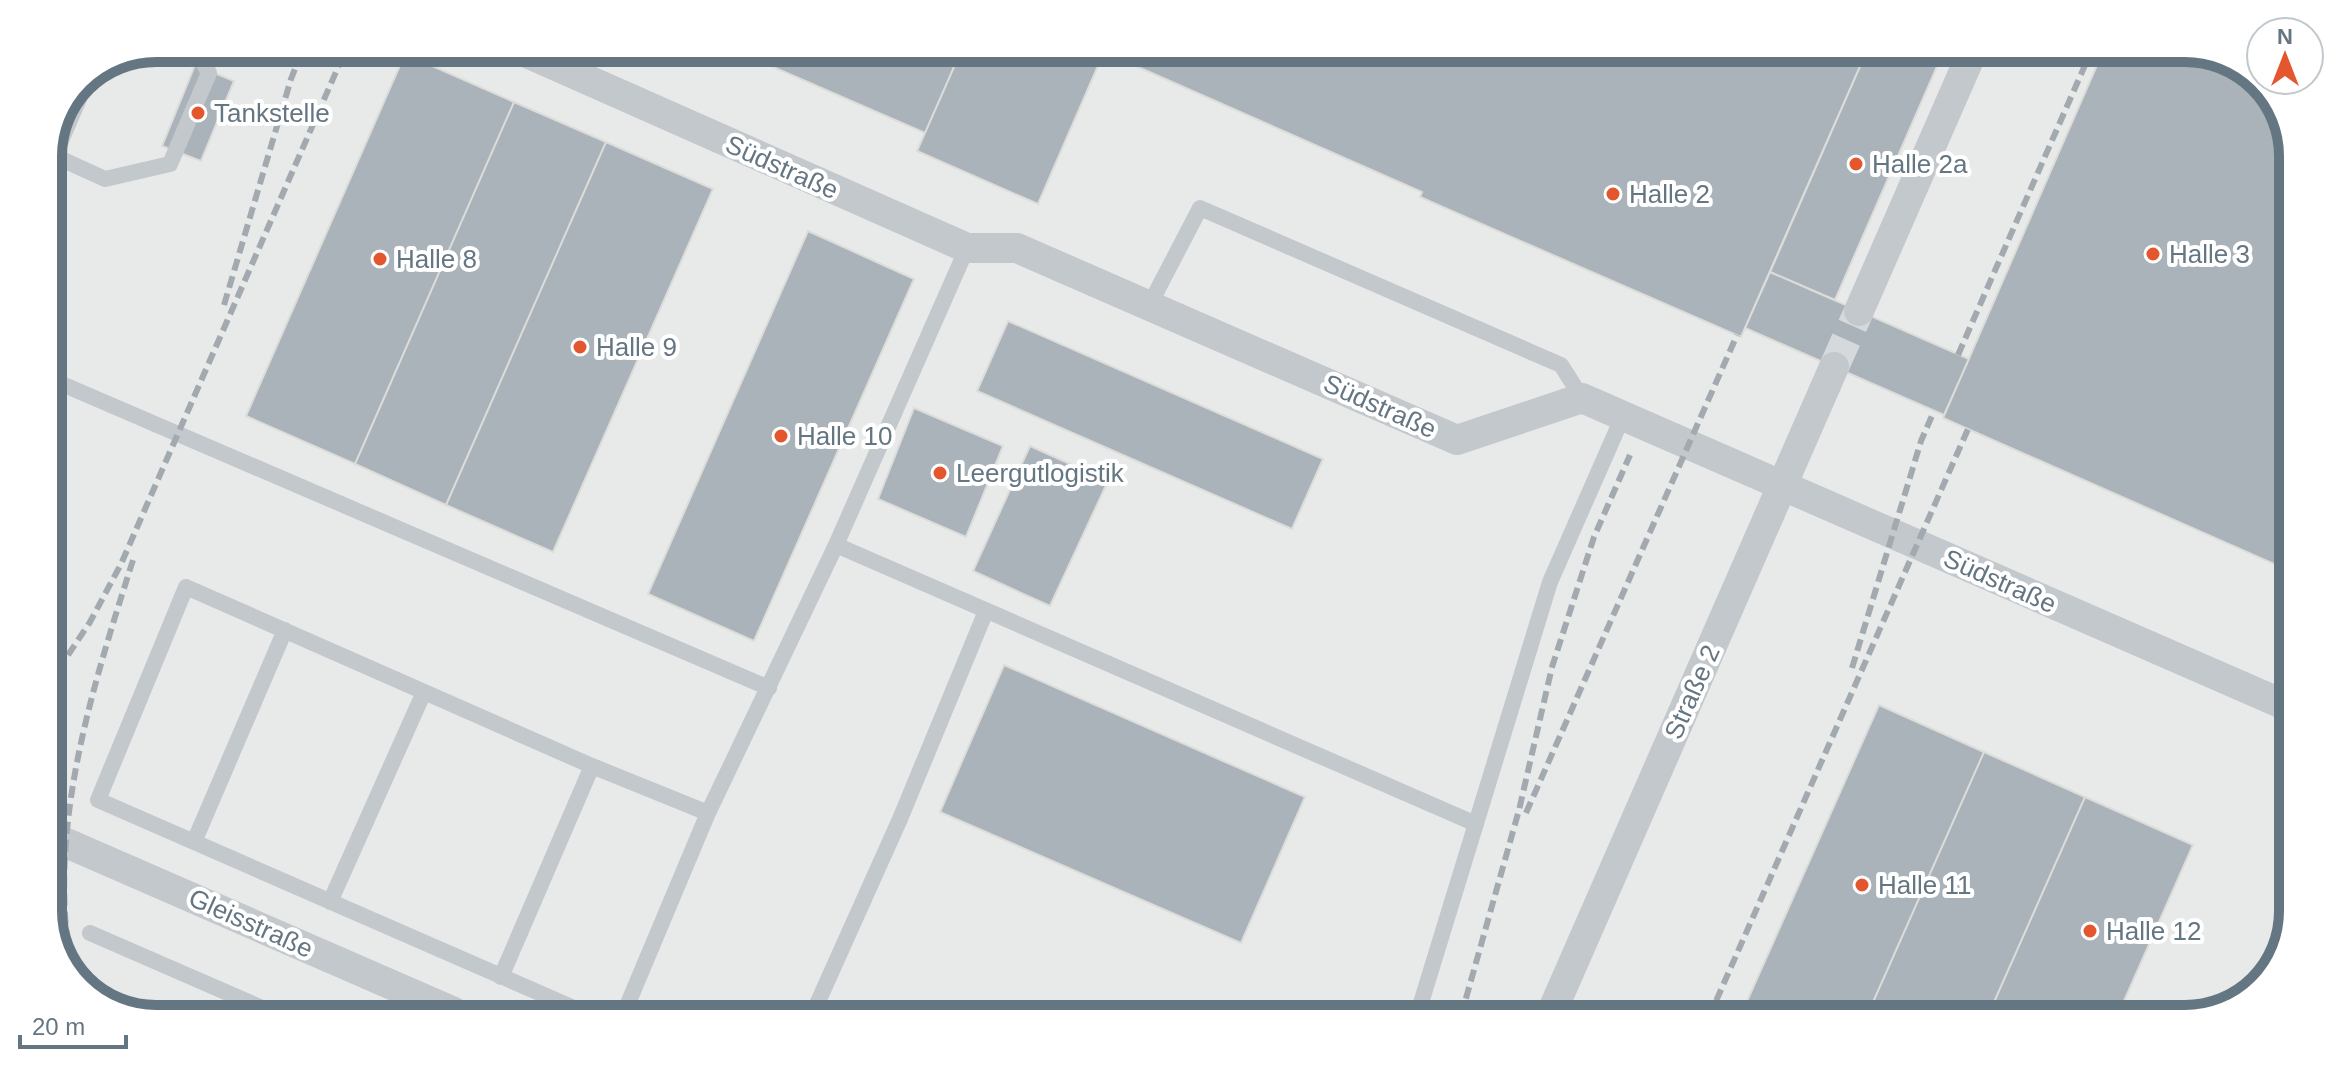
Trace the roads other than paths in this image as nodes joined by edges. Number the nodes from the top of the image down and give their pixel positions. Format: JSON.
{"nodes":[{"id":1,"x":203,"y":62,"type":"edge"},
{"id":2,"x":542,"y":62,"type":"edge"},
{"id":3,"x":1968,"y":62,"type":"edge"},
{"id":4,"x":62,"y":159,"type":"edge"},
{"id":5,"x":967,"y":248,"type":"junction"},
{"id":6,"x":1149,"y":306,"type":"junction"},
{"id":7,"x":1859,"y":311,"type":"tunnel mouth"},
{"id":8,"x":1834,"y":367,"type":"tunnel mouth"},
{"id":9,"x":62,"y":384,"type":"edge"},
{"id":10,"x":1582,"y":398,"type":"junction"},
{"id":11,"x":1623,"y":416,"type":"junction"},
{"id":12,"x":1783,"y":486,"type":"junction"},
{"id":13,"x":836,"y":545,"type":"junction"},
{"id":14,"x":986,"y":611,"type":"junction"},
{"id":15,"x":285,"y":630,"type":"junction"},
{"id":16,"x":769,"y":688,"type":"junction"},
{"id":17,"x":424,"y":692,"type":"junction"},
{"id":18,"x":2279,"y":703,"type":"edge"},
{"id":19,"x":592,"y":766,"type":"junction"},
{"id":20,"x":708,"y":813,"type":"junction"},
{"id":21,"x":1476,"y":824,"type":"junction"},
{"id":22,"x":62,"y":841,"type":"edge"},
{"id":23,"x":194,"y":842,"type":"junction"},
{"id":24,"x":330,"y":902,"type":"junction"},
{"id":25,"x":90,"y":933,"type":"dead end"},
{"id":26,"x":501,"y":977,"type":"junction"},
{"id":27,"x":255,"y":1005,"type":"edge"},
{"id":28,"x":438,"y":1005,"type":"edge"},
{"id":29,"x":567,"y":1005,"type":"edge"},
{"id":30,"x":627,"y":1005,"type":"edge"},
{"id":31,"x":817,"y":1005,"type":"edge"},
{"id":32,"x":1420,"y":1005,"type":"edge"},
{"id":33,"x":1555,"y":1005,"type":"edge"}],
"edges":[{"from":1,"to":4,"type":"lane"},
{"from":2,"to":5,"type":"street","name":"Südstraße"},
{"from":3,"to":7,"type":"street"},
{"from":5,"to":6,"type":"street","name":"Südstraße"},
{"from":5,"to":13,"type":"lane"},
{"from":6,"to":10,"type":"street","name":"Südstraße"},
{"from":6,"to":10,"type":"lane"},
{"from":8,"to":12,"type":"street","name":"Straße 2"},
{"from":9,"to":16,"type":"lane"},
{"from":10,"to":11,"type":"street","name":"Südstraße"},
{"from":11,"to":12,"type":"street","name":"Südstraße"},
{"from":11,"to":21,"type":"lane"},
{"from":12,"to":18,"type":"street","name":"Südstraße"},
{"from":12,"to":33,"type":"street","name":"Straße 2"},
{"from":13,"to":14,"type":"lane"},
{"from":13,"to":16,"type":"lane"},
{"from":14,"to":21,"type":"lane"},
{"from":14,"to":31,"type":"lane"},
{"from":15,"to":17,"type":"lane"},
{"from":15,"to":23,"type":"lane"},
{"from":15,"to":23,"type":"lane"},
{"from":16,"to":20,"type":"lane"},
{"from":17,"to":19,"type":"lane"},
{"from":17,"to":24,"type":"lane"},
{"from":19,"to":20,"type":"lane"},
{"from":19,"to":26,"type":"lane"},
{"from":20,"to":30,"type":"lane"},
{"from":21,"to":32,"type":"lane"},
{"from":22,"to":28,"type":"street","name":"Gleisstraße"},
{"from":23,"to":24,"type":"lane"},
{"from":24,"to":26,"type":"lane"},
{"from":25,"to":27,"type":"lane"},
{"from":26,"to":29,"type":"lane"}]}
